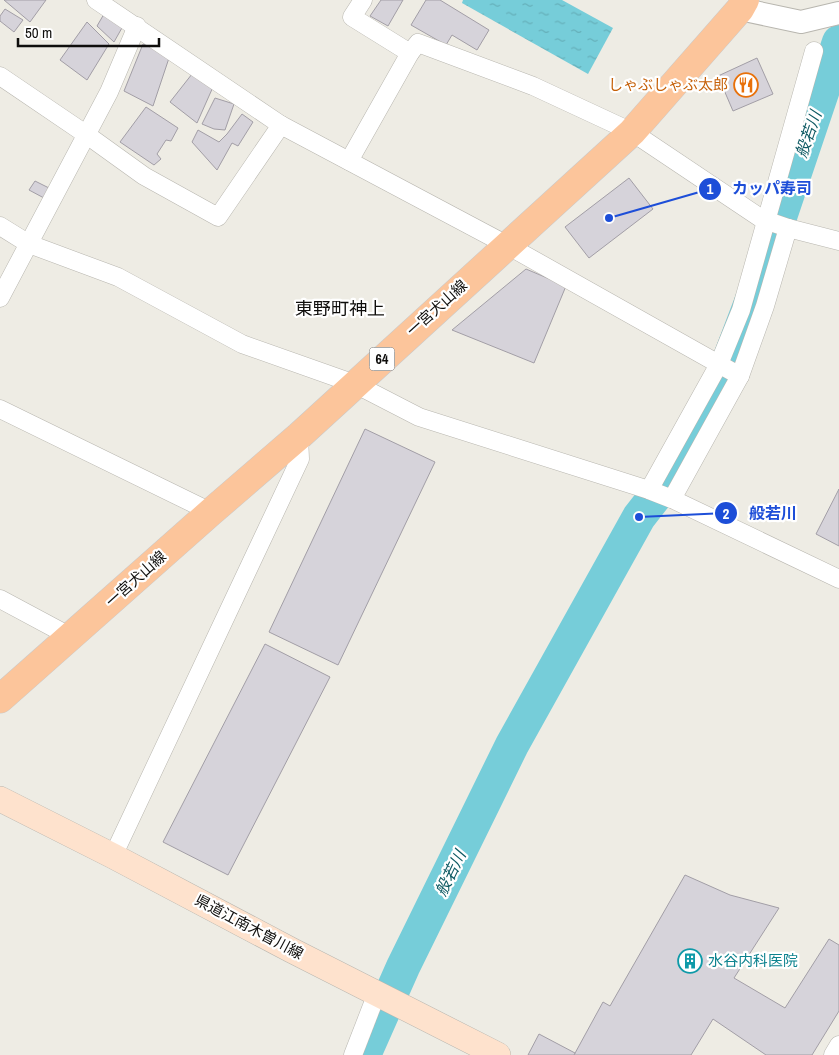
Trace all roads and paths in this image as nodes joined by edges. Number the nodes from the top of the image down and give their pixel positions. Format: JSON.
{"nodes":[{"id":1,"x":96,"y":0,"type":"edge"},
{"id":2,"x":363,"y":0,"type":"edge"},
{"id":3,"x":743,"y":4,"type":"edge"},
{"id":4,"x":839,"y":13,"type":"edge"},
{"id":5,"x":136,"y":26,"type":"junction"},
{"id":6,"x":814,"y":51,"type":"dead end"},
{"id":7,"x":410,"y":53,"type":"junction"},
{"id":8,"x":0,"y":76,"type":"edge"},
{"id":9,"x":281,"y":124,"type":"junction"},
{"id":10,"x":632,"y":132,"type":"junction"},
{"id":11,"x":87,"y":134,"type":"junction"},
{"id":12,"x":349,"y":161,"type":"junction"},
{"id":13,"x":767,"y":220,"type":"junction"},
{"id":14,"x":0,"y":226,"type":"edge"},
{"id":15,"x":788,"y":228,"type":"junction"},
{"id":16,"x":839,"y":241,"type":"edge"},
{"id":17,"x":29,"y":244,"type":"junction"},
{"id":18,"x":507,"y":245,"type":"junction"},
{"id":19,"x":0,"y":298,"type":"edge"},
{"id":20,"x":719,"y":364,"type":"junction"},
{"id":21,"x":740,"y":376,"type":"junction"},
{"id":22,"x":355,"y":384,"type":"junction"},
{"id":23,"x":0,"y":409,"type":"edge"},
{"id":24,"x":299,"y":436,"type":"junction"},
{"id":25,"x":649,"y":490,"type":"junction"},
{"id":26,"x":672,"y":499,"type":"junction"},
{"id":27,"x":211,"y":512,"type":"junction"},
{"id":28,"x":839,"y":579,"type":"edge"},
{"id":29,"x":0,"y":599,"type":"edge"},
{"id":30,"x":71,"y":637,"type":"junction"},
{"id":31,"x":0,"y":699,"type":"edge"},
{"id":32,"x":0,"y":799,"type":"edge"},
{"id":33,"x":113,"y":856,"type":"junction"},
{"id":34,"x":377,"y":993,"type":"junction"},
{"id":35,"x":839,"y":1045,"type":"edge"},
{"id":36,"x":353,"y":1055,"type":"edge"},
{"id":37,"x":498,"y":1055,"type":"edge"},
{"id":38,"x":833,"y":1055,"type":"edge"}],
"edges":[{"from":1,"to":5,"type":"street"},
{"from":2,"to":7,"type":"street"},
{"from":3,"to":4,"type":"street"},
{"from":3,"to":10,"type":"main road","name":"一宮犬山線","number":"64"},
{"from":5,"to":9,"type":"street"},
{"from":5,"to":11,"type":"street"},
{"from":6,"to":13,"type":"street"},
{"from":7,"to":10,"type":"street"},
{"from":7,"to":12,"type":"street"},
{"from":8,"to":11,"type":"street"},
{"from":9,"to":11,"type":"street"},
{"from":9,"to":12,"type":"street"},
{"from":10,"to":13,"type":"street"},
{"from":10,"to":18,"type":"main road","name":"一宮犬山線","number":"64"},
{"from":11,"to":17,"type":"street"},
{"from":12,"to":18,"type":"street"},
{"from":13,"to":15,"type":"street"},
{"from":13,"to":20,"type":"street"},
{"from":14,"to":17,"type":"street"},
{"from":15,"to":16,"type":"street"},
{"from":15,"to":21,"type":"street"},
{"from":17,"to":19,"type":"street"},
{"from":17,"to":22,"type":"street"},
{"from":18,"to":20,"type":"street"},
{"from":18,"to":22,"type":"main road","name":"一宮犬山線","number":"64"},
{"from":20,"to":21,"type":"street"},
{"from":20,"to":25,"type":"street"},
{"from":21,"to":26,"type":"street"},
{"from":22,"to":24,"type":"main road","name":"一宮犬山線","number":"64"},
{"from":22,"to":25,"type":"street"},
{"from":23,"to":27,"type":"street"},
{"from":24,"to":27,"type":"main road","name":"一宮犬山線","number":"64"},
{"from":24,"to":33,"type":"street"},
{"from":25,"to":26,"type":"street"},
{"from":26,"to":28,"type":"street"},
{"from":27,"to":30,"type":"main road","name":"一宮犬山線","number":"64"},
{"from":29,"to":30,"type":"street"},
{"from":30,"to":31,"type":"main road","name":"一宮犬山線","number":"64"},
{"from":32,"to":33,"type":"main road","name":"県道江南木曽川線"},
{"from":33,"to":34,"type":"main road","name":"県道江南木曽川線"},
{"from":34,"to":36,"type":"street"},
{"from":34,"to":37,"type":"main road","name":"県道江南木曽川線"},
{"from":35,"to":38,"type":"street"}]}
